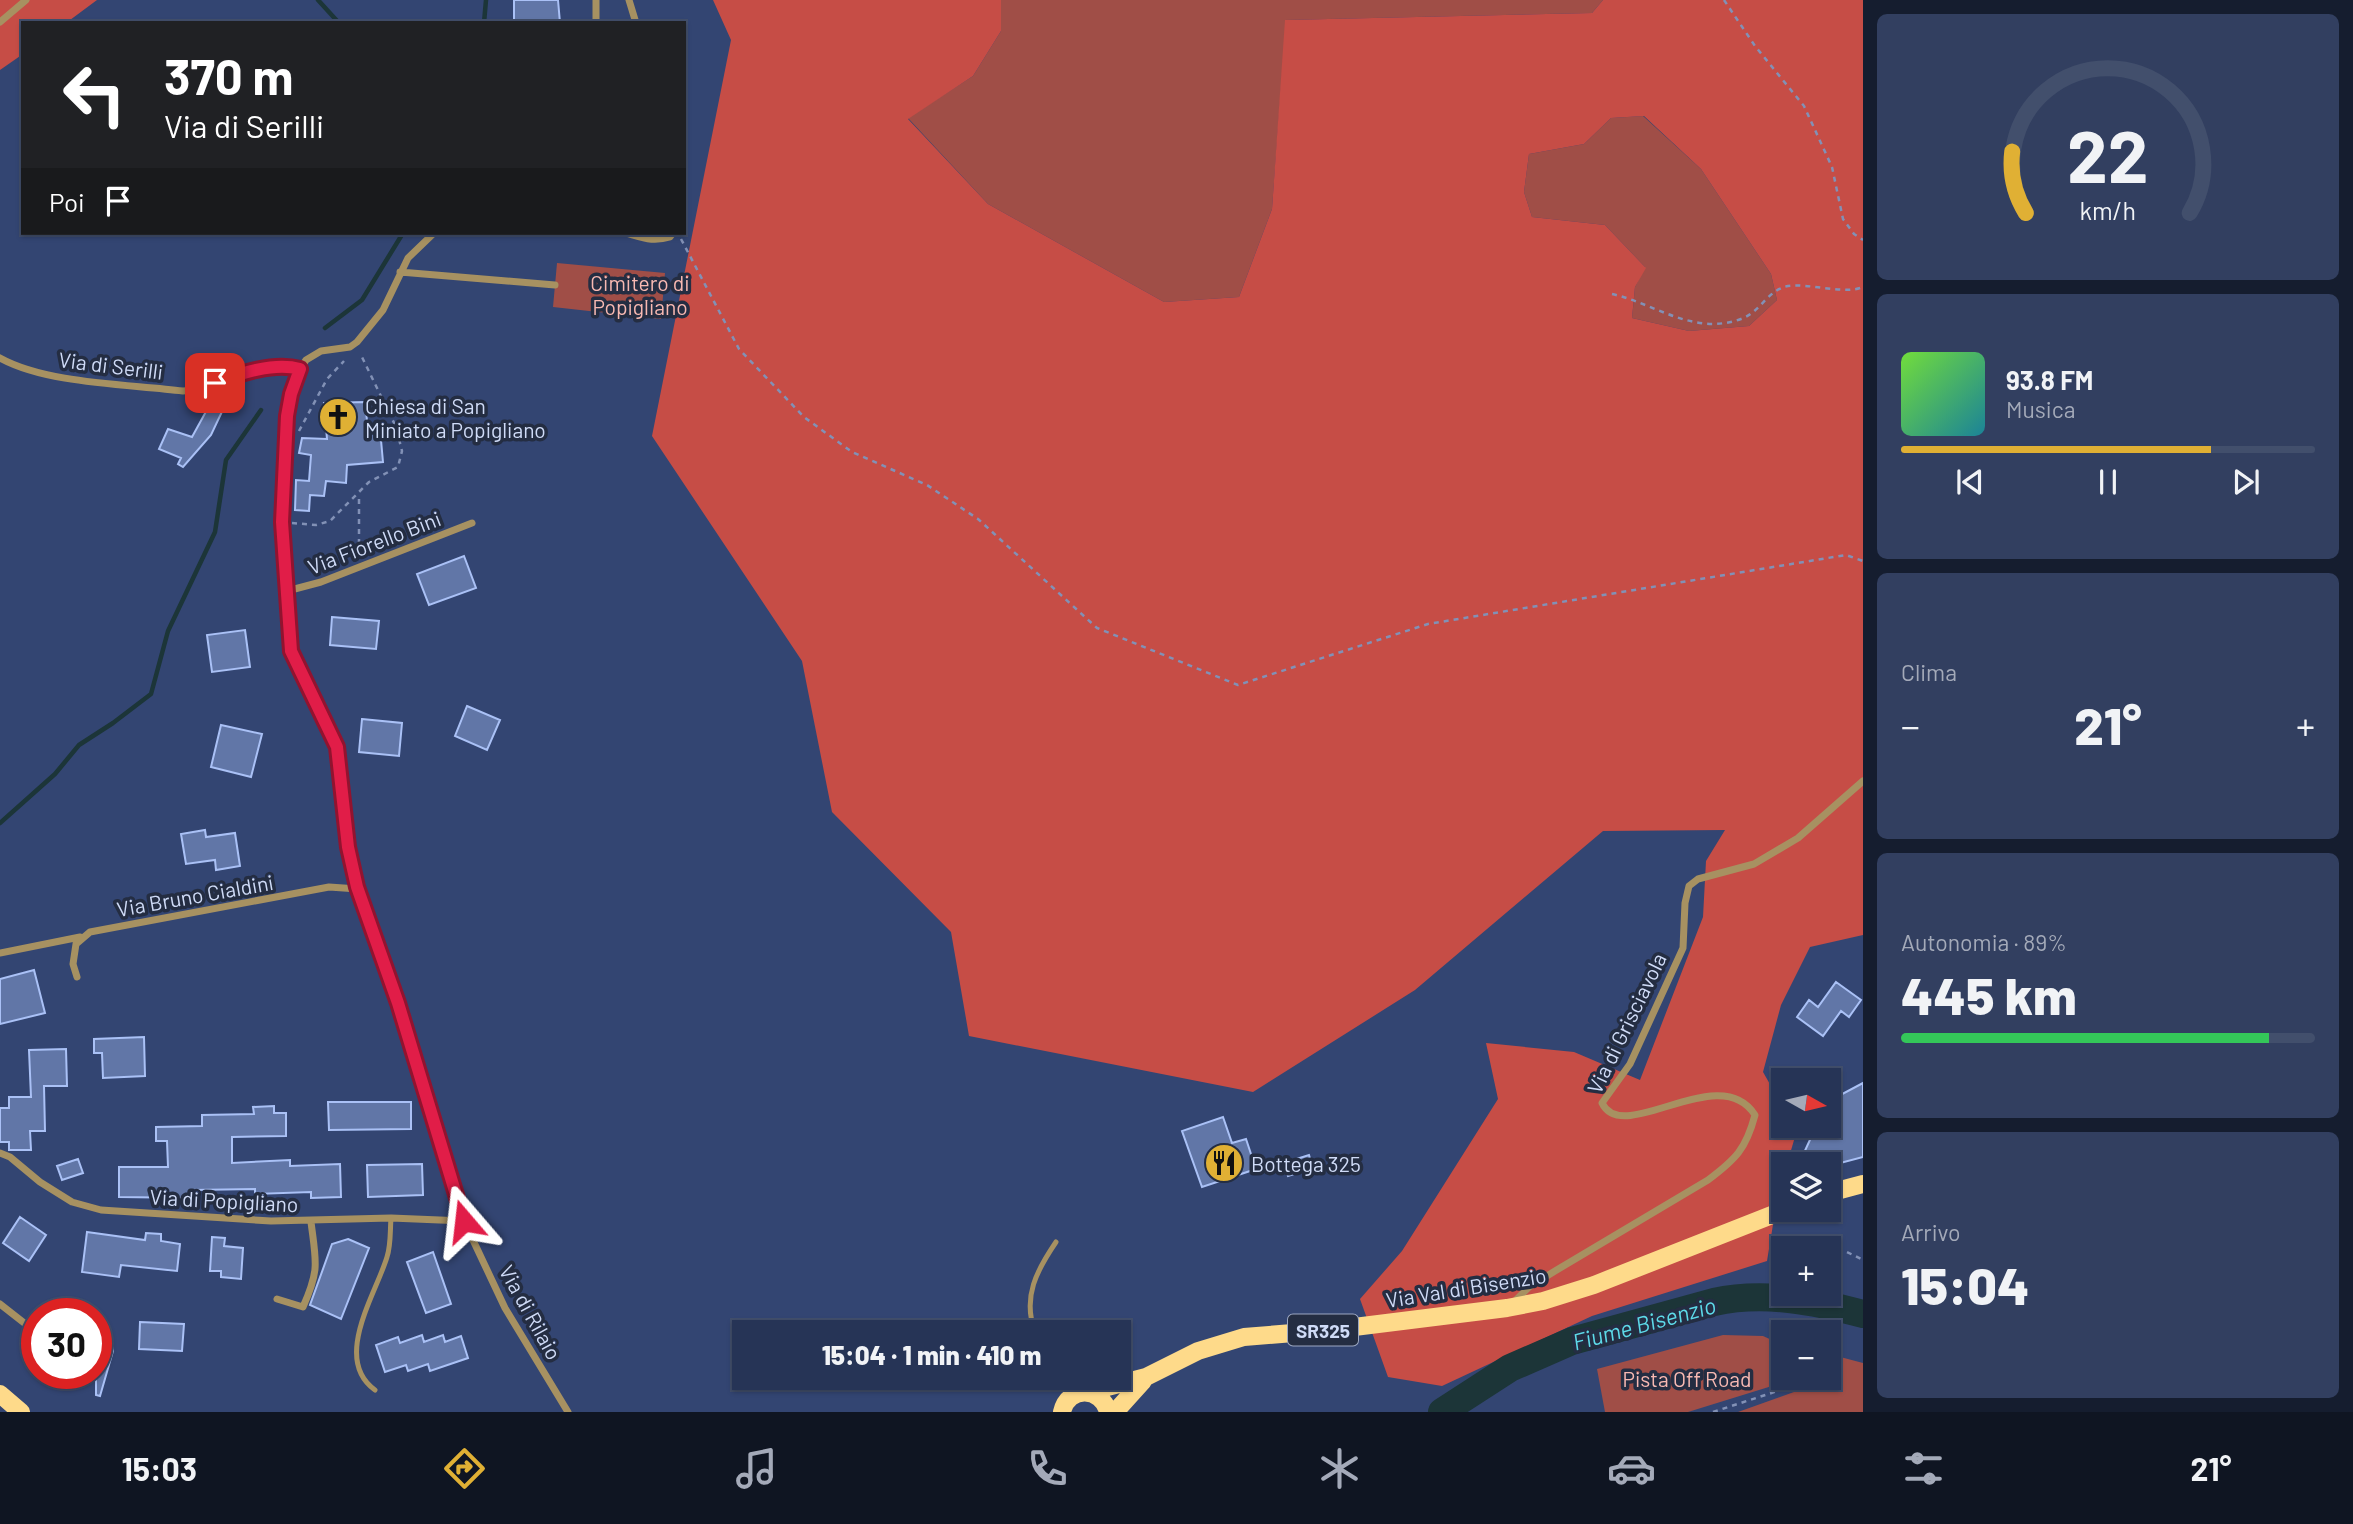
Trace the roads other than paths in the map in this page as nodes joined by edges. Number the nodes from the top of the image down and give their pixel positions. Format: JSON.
{"nodes":[{"id":1,"x":26,"y":0,"type":"edge"},
{"id":2,"x":596,"y":0,"type":"edge"},
{"id":3,"x":629,"y":0,"type":"edge"},
{"id":4,"x":596,"y":21,"type":"edge"},
{"id":5,"x":635,"y":21,"type":"edge"},
{"id":6,"x":0,"y":22,"type":"edge"},
{"id":7,"x":432,"y":235,"type":"edge"},
{"id":8,"x":632,"y":235,"type":"edge"},
{"id":9,"x":672,"y":235,"type":"edge"},
{"id":10,"x":400,"y":272,"type":"junction"},
{"id":11,"x":555,"y":285,"type":"dead end"},
{"id":12,"x":0,"y":358,"type":"edge"},
{"id":13,"x":300,"y":369,"type":"junction"},
{"id":14,"x":472,"y":523,"type":"dead end"},
{"id":15,"x":287,"y":590,"type":"junction"},
{"id":16,"x":1863,"y":781,"type":"edge"},
{"id":17,"x":358,"y":889,"type":"junction"},
{"id":18,"x":81,"y":937,"type":"junction"},
{"id":19,"x":0,"y":953,"type":"edge"},
{"id":20,"x":77,"y":977,"type":"dead end"},
{"id":21,"x":0,"y":1153,"type":"edge"},
{"id":22,"x":1863,"y":1184,"type":"edge"},
{"id":23,"x":1841,"y":1190,"type":"edge"},
{"id":24,"x":1771,"y":1215,"type":"edge"},
{"id":25,"x":391,"y":1218,"type":"junction"},
{"id":26,"x":464,"y":1221,"type":"junction"},
{"id":27,"x":311,"y":1222,"type":"junction"},
{"id":28,"x":1056,"y":1242,"type":"dead end"},
{"id":29,"x":277,"y":1299,"type":"dead end"},
{"id":30,"x":0,"y":1304,"type":"edge"},
{"id":31,"x":1507,"y":1308,"type":"junction"},
{"id":32,"x":21,"y":1320,"type":"edge"},
{"id":33,"x":1032,"y":1320,"type":"edge"},
{"id":34,"x":1146,"y":1377,"type":"junction"},
{"id":35,"x":375,"y":1390,"type":"dead end"},
{"id":36,"x":0,"y":1394,"type":"edge"},
{"id":37,"x":1069,"y":1403,"type":"edge"},
{"id":38,"x":21,"y":1412,"type":"edge"},
{"id":39,"x":568,"y":1412,"type":"edge"},
{"id":40,"x":1108,"y":1412,"type":"edge"},
{"id":41,"x":1115,"y":1412,"type":"edge"}],
"edges":[{"from":1,"to":6,"type":"street"},
{"from":2,"to":4,"type":"street"},
{"from":3,"to":5,"type":"street"},
{"from":7,"to":10,"type":"street"},
{"from":8,"to":9,"type":"street"},
{"from":10,"to":11,"type":"street"},
{"from":10,"to":13,"type":"street"},
{"from":12,"to":13,"type":"street","name":"Via di Serilli"},
{"from":13,"to":15,"type":"street","name":"Via di Rilaio"},
{"from":14,"to":15,"type":"street","name":"Via Fiorello Bini"},
{"from":15,"to":17,"type":"street","name":"Via di Rilaio"},
{"from":16,"to":31,"type":"street","name":"Via di Grisciavola"},
{"from":17,"to":18,"type":"street","name":"Via Bruno Cialdini"},
{"from":17,"to":26,"type":"street","name":"Via di Rilaio"},
{"from":18,"to":19,"type":"street","name":"Via Bruno Cialdini"},
{"from":18,"to":20,"type":"street"},
{"from":21,"to":27,"type":"street","name":"Via di Popigliano"},
{"from":22,"to":23,"type":"main road"},
{"from":24,"to":31,"type":"main road","name":"Via Val di Bisenzio","number":"SR325"},
{"from":25,"to":26,"type":"street","name":"Via di Popigliano"},
{"from":25,"to":27,"type":"street","name":"Via di Popigliano"},
{"from":25,"to":35,"type":"lane"},
{"from":26,"to":39,"type":"street","name":"Via di Rilaio"},
{"from":27,"to":29,"type":"street"},
{"from":28,"to":33,"type":"lane"},
{"from":30,"to":32,"type":"street"},
{"from":31,"to":34,"type":"main road","name":"Via Val di Bisenzio","number":"SR325"},
{"from":34,"to":37,"type":"main road","number":"SR325"},
{"from":34,"to":41,"type":"main road","number":"SR325"},
{"from":36,"to":38,"type":"main road"},
{"from":37,"to":40,"type":"main road"}]}
